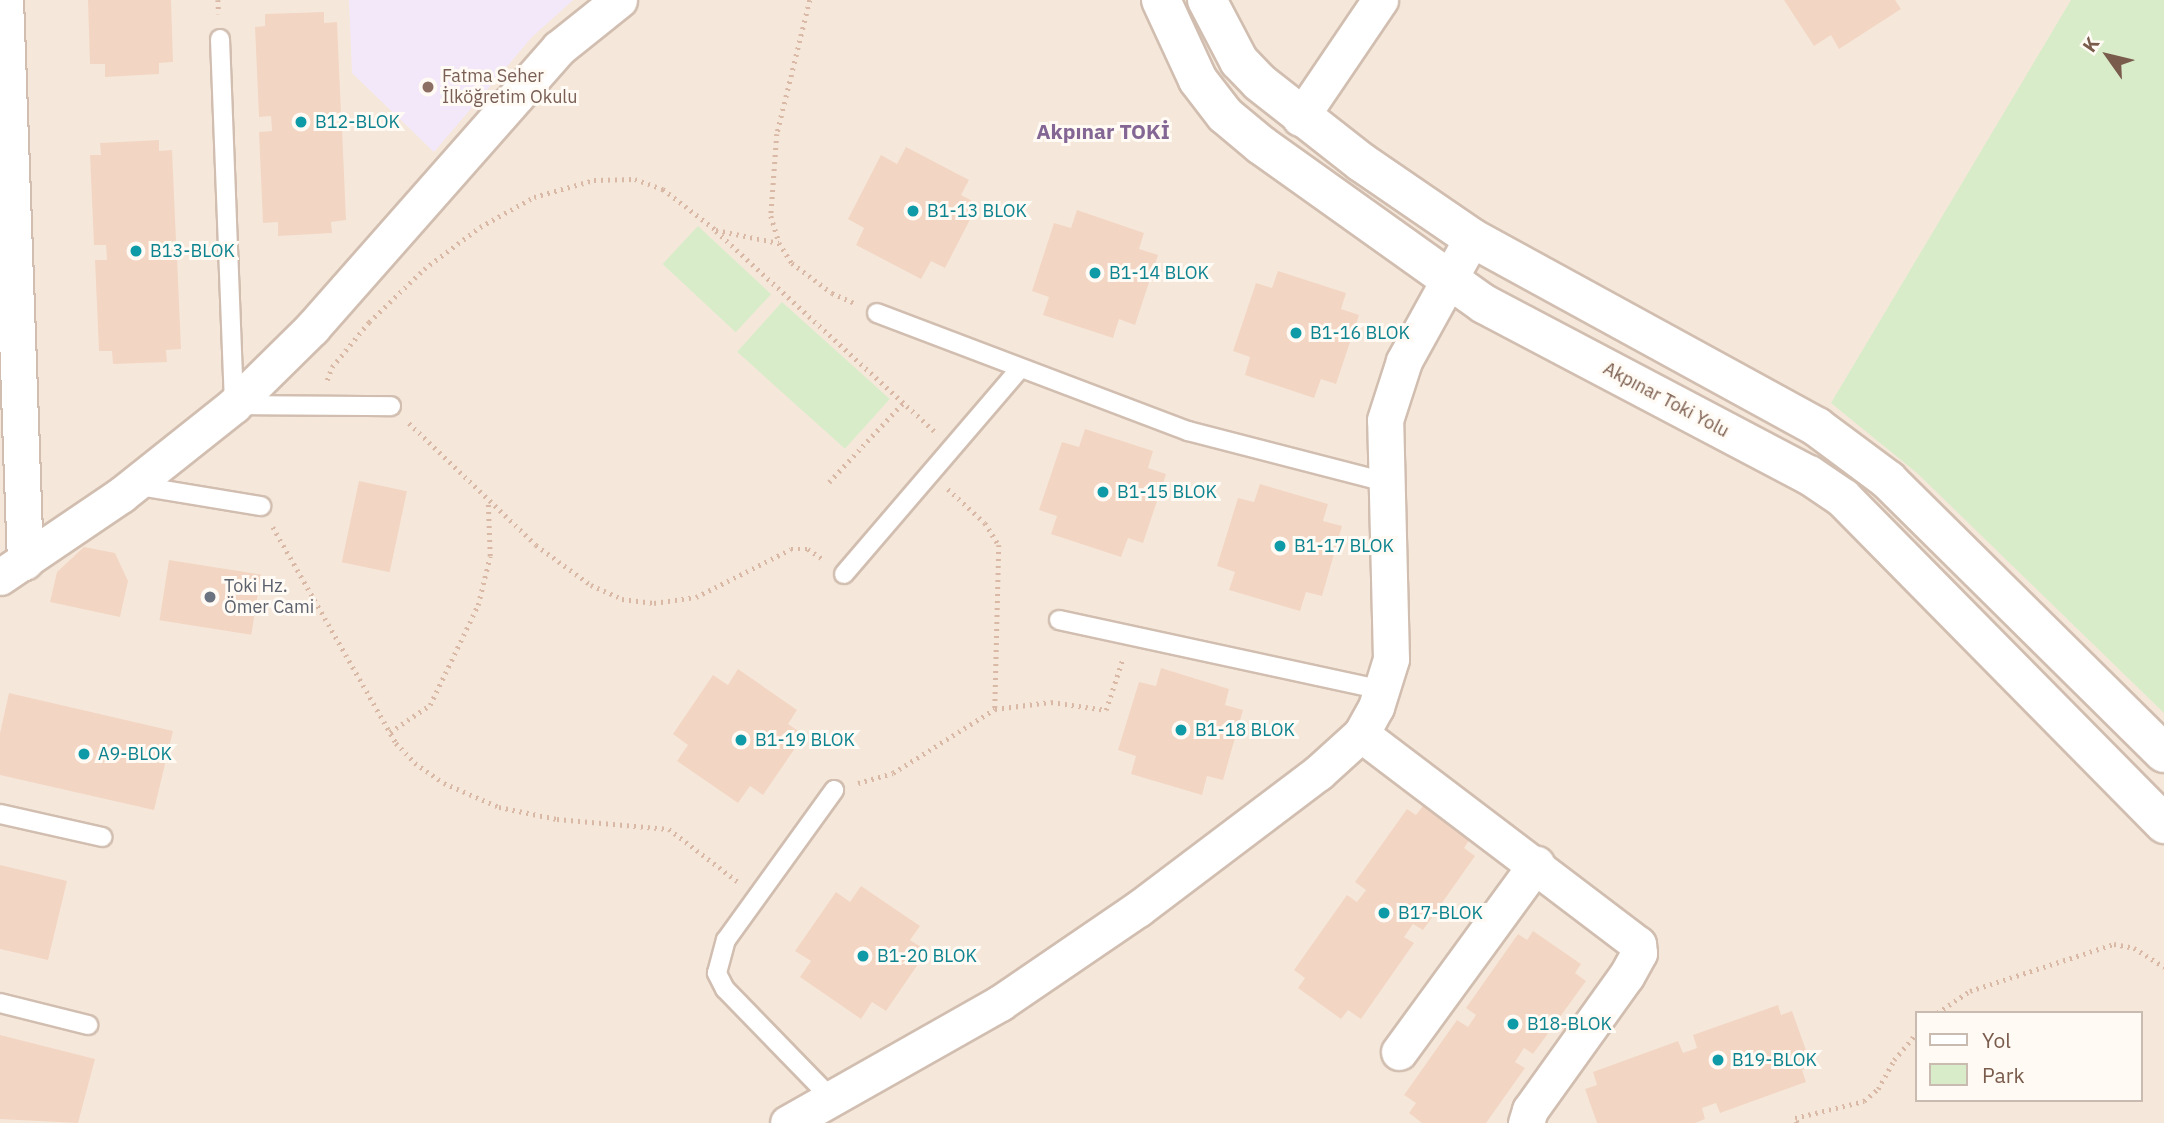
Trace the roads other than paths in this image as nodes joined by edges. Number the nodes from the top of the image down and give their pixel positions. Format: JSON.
{"nodes":[{"id":1,"x":5,"y":0,"type":"edge"},
{"id":2,"x":618,"y":0,"type":"edge"},
{"id":3,"x":1161,"y":0,"type":"edge"},
{"id":4,"x":1207,"y":0,"type":"edge"},
{"id":5,"x":1380,"y":0,"type":"edge"},
{"id":6,"x":220,"y":39,"type":"dead end"},
{"id":7,"x":1300,"y":118,"type":"junction"},
{"id":8,"x":1472,"y":237,"type":"junction"},
{"id":9,"x":1446,"y":280,"type":"junction"},
{"id":10,"x":877,"y":313,"type":"road end"},
{"id":11,"x":1020,"y":369,"type":"junction"},
{"id":12,"x":234,"y":405,"type":"junction"},
{"id":13,"x":391,"y":406,"type":"road end"},
{"id":14,"x":10,"y":454,"type":"edge"},
{"id":15,"x":1385,"y":482,"type":"junction"},
{"id":16,"x":133,"y":485,"type":"junction"},
{"id":17,"x":261,"y":506,"type":"road end"},
{"id":18,"x":13,"y":570,"type":"edge"},
{"id":19,"x":844,"y":574,"type":"road end"},
{"id":20,"x":1059,"y":620,"type":"dead end"},
{"id":21,"x":1383,"y":690,"type":"junction"},
{"id":22,"x":1361,"y":734,"type":"junction"},
{"id":23,"x":2164,"y":753,"type":"edge"},
{"id":24,"x":834,"y":790,"type":"road end"},
{"id":25,"x":0,"y":814,"type":"edge"},
{"id":26,"x":2164,"y":824,"type":"edge"},
{"id":27,"x":102,"y":837,"type":"dead end"},
{"id":28,"x":1536,"y":864,"type":"junction"},
{"id":29,"x":0,"y":1003,"type":"edge"},
{"id":30,"x":88,"y":1025,"type":"dead end"},
{"id":31,"x":1399,"y":1052,"type":"dead end"},
{"id":32,"x":832,"y":1098,"type":"junction"},
{"id":33,"x":788,"y":1123,"type":"edge"},
{"id":34,"x":1525,"y":1123,"type":"edge"}],
"edges":[{"from":1,"to":14,"type":"street"},
{"from":2,"to":12,"type":"street"},
{"from":3,"to":9,"type":"main road","name":"Akpınar Toki Yolu"},
{"from":4,"to":7,"type":"main road"},
{"from":5,"to":7,"type":"street"},
{"from":6,"to":12,"type":"lane"},
{"from":7,"to":8,"type":"main road"},
{"from":8,"to":9,"type":"street"},
{"from":8,"to":23,"type":"main road"},
{"from":9,"to":15,"type":"street"},
{"from":9,"to":26,"type":"main road","name":"Akpınar Toki Yolu"},
{"from":10,"to":11,"type":"lane"},
{"from":11,"to":15,"type":"lane"},
{"from":11,"to":19,"type":"lane"},
{"from":12,"to":13,"type":"lane"},
{"from":12,"to":16,"type":"street"},
{"from":14,"to":18,"type":"street"},
{"from":15,"to":21,"type":"street"},
{"from":16,"to":17,"type":"lane"},
{"from":16,"to":18,"type":"street"},
{"from":20,"to":21,"type":"lane"},
{"from":21,"to":22,"type":"street"},
{"from":22,"to":28,"type":"street"},
{"from":22,"to":32,"type":"street"},
{"from":24,"to":32,"type":"lane"},
{"from":25,"to":27,"type":"lane"},
{"from":28,"to":31,"type":"street"},
{"from":28,"to":34,"type":"street"},
{"from":29,"to":30,"type":"lane"},
{"from":32,"to":33,"type":"street"}]}
